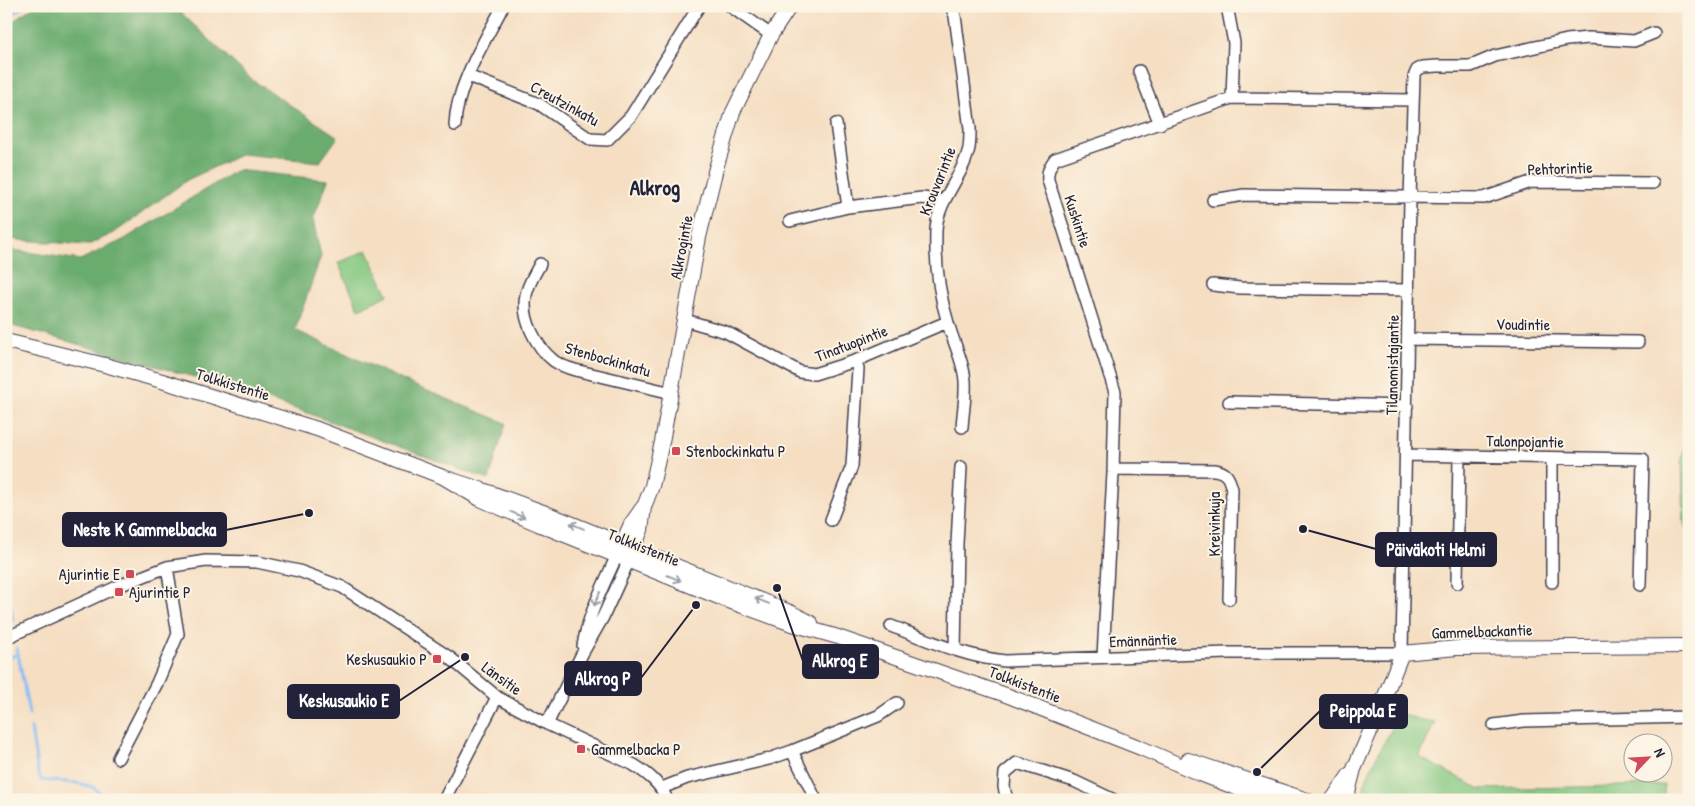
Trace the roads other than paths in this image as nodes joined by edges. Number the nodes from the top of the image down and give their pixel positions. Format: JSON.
{"nodes":[{"id":1,"x":503,"y":6,"type":"edge"},
{"id":2,"x":699,"y":6,"type":"edge"},
{"id":3,"x":730,"y":6,"type":"edge"},
{"id":4,"x":790,"y":6,"type":"edge"},
{"id":5,"x":1227,"y":6,"type":"edge"},
{"id":6,"x":952,"y":7,"type":"edge"},
{"id":7,"x":1654,"y":34,"type":"dead end"},
{"id":8,"x":771,"y":36,"type":"junction"},
{"id":9,"x":1140,"y":71,"type":"dead end"},
{"id":10,"x":468,"y":76,"type":"junction"},
{"id":11,"x":1232,"y":98,"type":"junction"},
{"id":12,"x":1413,"y":100,"type":"junction"},
{"id":13,"x":836,"y":124,"type":"dead end"},
{"id":14,"x":1160,"y":124,"type":"junction"},
{"id":15,"x":455,"y":126,"type":"dead end"},
{"id":16,"x":1653,"y":183,"type":"dead end"},
{"id":17,"x":1410,"y":198,"type":"junction"},
{"id":18,"x":1213,"y":200,"type":"dead end"},
{"id":19,"x":944,"y":201,"type":"junction"},
{"id":20,"x":848,"y":207,"type":"junction"},
{"id":21,"x":790,"y":221,"type":"dead end"},
{"id":22,"x":540,"y":264,"type":"dead end"},
{"id":23,"x":1213,"y":285,"type":"dead end"},
{"id":24,"x":1409,"y":290,"type":"junction"},
{"id":25,"x":685,"y":320,"type":"junction"},
{"id":26,"x":947,"y":322,"type":"junction"},
{"id":27,"x":1408,"y":339,"type":"junction"},
{"id":28,"x":6,"y":341,"type":"edge"},
{"id":29,"x":1638,"y":342,"type":"dead end"},
{"id":30,"x":855,"y":361,"type":"junction"},
{"id":31,"x":672,"y":393,"type":"junction"},
{"id":32,"x":1229,"y":402,"type":"dead end"},
{"id":33,"x":1407,"y":406,"type":"junction"},
{"id":34,"x":962,"y":427,"type":"dead end"},
{"id":35,"x":1406,"y":455,"type":"junction"},
{"id":36,"x":1459,"y":456,"type":"junction"},
{"id":37,"x":1552,"y":458,"type":"junction"},
{"id":38,"x":962,"y":467,"type":"dead end"},
{"id":39,"x":1113,"y":469,"type":"junction"},
{"id":40,"x":830,"y":520,"type":"dead end"},
{"id":41,"x":625,"y":552,"type":"junction"},
{"id":42,"x":167,"y":567,"type":"junction"},
{"id":43,"x":1552,"y":582,"type":"dead end"},
{"id":44,"x":1458,"y":583,"type":"dead end"},
{"id":45,"x":1640,"y":585,"type":"dead end"},
{"id":46,"x":1229,"y":600,"type":"dead end"},
{"id":47,"x":891,"y":626,"type":"dead end"},
{"id":48,"x":6,"y":638,"type":"edge"},
{"id":49,"x":1689,"y":646,"type":"edge"},
{"id":50,"x":955,"y":650,"type":"junction"},
{"id":51,"x":1402,"y":653,"type":"junction"},
{"id":52,"x":1103,"y":657,"type":"junction"},
{"id":53,"x":497,"y":697,"type":"junction"},
{"id":54,"x":897,"y":703,"type":"dead end"},
{"id":55,"x":1689,"y":717,"type":"edge"},
{"id":56,"x":547,"y":724,"type":"junction"},
{"id":57,"x":1494,"y":725,"type":"dead end"},
{"id":58,"x":1141,"y":748,"type":"junction"},
{"id":59,"x":792,"y":751,"type":"junction"},
{"id":60,"x":118,"y":758,"type":"dead end"},
{"id":61,"x":1354,"y":769,"type":"junction"},
{"id":62,"x":662,"y":788,"type":"junction"},
{"id":63,"x":444,"y":800,"type":"edge"},
{"id":64,"x":667,"y":800,"type":"edge"},
{"id":65,"x":816,"y":800,"type":"edge"},
{"id":66,"x":1007,"y":800,"type":"edge"},
{"id":67,"x":1114,"y":800,"type":"edge"},
{"id":68,"x":1267,"y":800,"type":"edge"},
{"id":69,"x":1307,"y":800,"type":"edge"},
{"id":70,"x":1332,"y":800,"type":"edge"},
{"id":71,"x":1346,"y":800,"type":"edge"}],
"edges":[{"from":1,"to":10,"type":"street"},
{"from":2,"to":10,"type":"street","name":"Creutzinkatu"},
{"from":3,"to":8,"type":"street"},
{"from":4,"to":8,"type":"street","name":"Alkrogintie"},
{"from":5,"to":11,"type":"street"},
{"from":6,"to":19,"type":"street","name":"Krouvarintie"},
{"from":7,"to":12,"type":"street","name":"Tilanomistajantie"},
{"from":8,"to":25,"type":"street","name":"Alkrogintie"},
{"from":9,"to":14,"type":"street"},
{"from":10,"to":15,"type":"street"},
{"from":11,"to":12,"type":"street","name":"Kuskintie"},
{"from":11,"to":14,"type":"street","name":"Kuskintie"},
{"from":12,"to":17,"type":"street","name":"Tilanomistajantie"},
{"from":13,"to":20,"type":"street"},
{"from":14,"to":39,"type":"street","name":"Kuskintie"},
{"from":16,"to":17,"type":"street","name":"Pehtorintie"},
{"from":17,"to":18,"type":"street","name":"Pehtorintie"},
{"from":17,"to":24,"type":"street","name":"Tilanomistajantie"},
{"from":19,"to":20,"type":"street"},
{"from":19,"to":26,"type":"street","name":"Krouvarintie"},
{"from":20,"to":21,"type":"street"},
{"from":22,"to":31,"type":"street","name":"Stenbockinkatu"},
{"from":23,"to":24,"type":"street"},
{"from":24,"to":27,"type":"street","name":"Tilanomistajantie"},
{"from":25,"to":30,"type":"street","name":"Tinatuopintie"},
{"from":25,"to":31,"type":"street","name":"Alkrogintie"},
{"from":26,"to":30,"type":"street","name":"Tinatuopintie"},
{"from":26,"to":34,"type":"street","name":"Krouvarintie"},
{"from":27,"to":29,"type":"street","name":"Voudintie"},
{"from":27,"to":33,"type":"street","name":"Tilanomistajantie"},
{"from":28,"to":41,"type":"street","name":"Tolkkistentie"},
{"from":30,"to":40,"type":"street"},
{"from":31,"to":41,"type":"street","name":"Alkrogintie"},
{"from":32,"to":33,"type":"street"},
{"from":33,"to":35,"type":"street","name":"Tilanomistajantie"},
{"from":35,"to":36,"type":"street","name":"Talonpojantie"},
{"from":35,"to":51,"type":"street","name":"Tilanomistajantie"},
{"from":36,"to":37,"type":"street","name":"Talonpojantie"},
{"from":36,"to":44,"type":"street"},
{"from":37,"to":43,"type":"street"},
{"from":37,"to":45,"type":"street","name":"Talonpojantie"},
{"from":38,"to":50,"type":"street"},
{"from":39,"to":46,"type":"street","name":"Kreivinkuja"},
{"from":39,"to":52,"type":"street","name":"Kuskintie"},
{"from":41,"to":56,"type":"street"},
{"from":41,"to":58,"type":"street","name":"Tolkkistentie"},
{"from":42,"to":48,"type":"street","name":"Länsitie"},
{"from":42,"to":53,"type":"street","name":"Länsitie"},
{"from":42,"to":60,"type":"street"},
{"from":47,"to":50,"type":"street","name":"Emännäntie"},
{"from":49,"to":51,"type":"street","name":"Gammelbackantie"},
{"from":50,"to":52,"type":"street","name":"Emännäntie"},
{"from":51,"to":52,"type":"street","name":"Emännäntie"},
{"from":51,"to":61,"type":"street"},
{"from":53,"to":56,"type":"street","name":"Länsitie"},
{"from":53,"to":63,"type":"street"},
{"from":54,"to":59,"type":"street"},
{"from":55,"to":57,"type":"street"},
{"from":56,"to":62,"type":"street","name":"Länsitie"},
{"from":58,"to":68,"type":"street","name":"Tolkkistentie"},
{"from":58,"to":69,"type":"street","name":"Tolkkistentie"},
{"from":59,"to":62,"type":"street"},
{"from":59,"to":65,"type":"street"},
{"from":61,"to":70,"type":"street"},
{"from":61,"to":71,"type":"street"},
{"from":62,"to":64,"type":"street"},
{"from":66,"to":67,"type":"street"}]}
